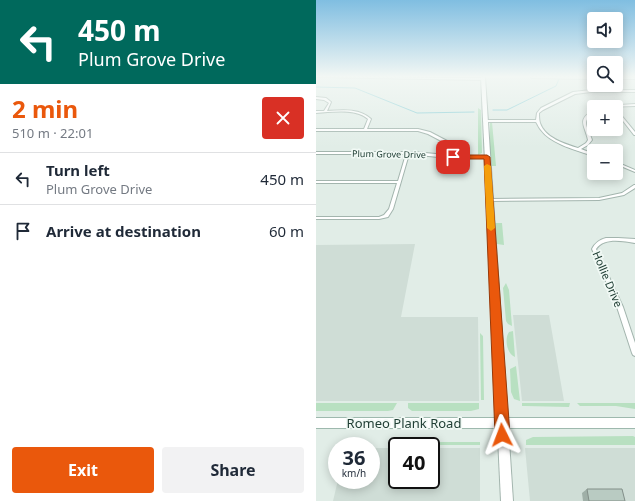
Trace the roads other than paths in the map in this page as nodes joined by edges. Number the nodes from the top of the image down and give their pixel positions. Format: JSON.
{"nodes":[{"id":1,"x":326,"y":100,"type":"edge"},
{"id":2,"x":484,"y":100,"type":"edge"},
{"id":3,"x":559,"y":100,"type":"edge"},
{"id":4,"x":635,"y":105,"type":"edge"},
{"id":5,"x":623,"y":106,"type":"edge"},
{"id":6,"x":316,"y":112,"type":"edge"},
{"id":7,"x":325,"y":112,"type":"junction"},
{"id":8,"x":587,"y":116,"type":"edge"},
{"id":9,"x":623,"y":119,"type":"edge"},
{"id":10,"x":485,"y":121,"type":"junction"},
{"id":11,"x":538,"y":121,"type":"junction"},
{"id":12,"x":316,"y":130,"type":"edge"},
{"id":13,"x":365,"y":130,"type":"junction"},
{"id":14,"x":587,"y":133,"type":"edge"},
{"id":15,"x":635,"y":134,"type":"edge"},
{"id":16,"x":588,"y":136,"type":"edge"},
{"id":17,"x":579,"y":149,"type":"junction"},
{"id":18,"x":587,"y":152,"type":"edge"},
{"id":19,"x":316,"y":153,"type":"edge"},
{"id":20,"x":408,"y":153,"type":"junction"},
{"id":21,"x":448,"y":156,"type":"junction"},
{"id":22,"x":487,"y":157,"type":"junction"},
{"id":23,"x":623,"y":166,"type":"edge"},
{"id":24,"x":635,"y":171,"type":"edge"},
{"id":25,"x":316,"y":182,"type":"edge"},
{"id":26,"x":399,"y":182,"type":"junction"},
{"id":27,"x":635,"y":186,"type":"edge"},
{"id":28,"x":489,"y":200,"type":"junction"},
{"id":29,"x":316,"y":218,"type":"edge"},
{"id":30,"x":635,"y":241,"type":"edge"},
{"id":31,"x":635,"y":353,"type":"edge"},
{"id":32,"x":316,"y":423,"type":"edge"},
{"id":33,"x":502,"y":423,"type":"junction"},
{"id":34,"x":635,"y":423,"type":"edge"},
{"id":35,"x":507,"y":501,"type":"edge"}],
"edges":[{"from":1,"to":7,"type":"street"},
{"from":2,"to":10,"type":"street"},
{"from":3,"to":11,"type":"street"},
{"from":4,"to":5,"type":"street"},
{"from":6,"to":7,"type":"street"},
{"from":7,"to":13,"type":"street"},
{"from":8,"to":14,"type":"street"},
{"from":9,"to":15,"type":"street"},
{"from":10,"to":11,"type":"street"},
{"from":10,"to":22,"type":"street"},
{"from":11,"to":17,"type":"street"},
{"from":12,"to":13,"type":"street"},
{"from":13,"to":21,"type":"street"},
{"from":16,"to":17,"type":"street"},
{"from":17,"to":18,"type":"street"},
{"from":19,"to":20,"type":"street","name":"Plum Grove Drive"},
{"from":20,"to":21,"type":"street","name":"Plum Grove Drive"},
{"from":20,"to":26,"type":"street"},
{"from":21,"to":22,"type":"street","name":"Plum Grove Drive"},
{"from":22,"to":28,"type":"street"},
{"from":23,"to":24,"type":"street"},
{"from":25,"to":26,"type":"street"},
{"from":26,"to":29,"type":"street"},
{"from":27,"to":28,"type":"street"},
{"from":28,"to":33,"type":"street"},
{"from":30,"to":31,"type":"street","name":"Hollie Drive"},
{"from":32,"to":33,"type":"street","name":"Romeo Plank Road"},
{"from":33,"to":34,"type":"street","name":"Romeo Plank Road"},
{"from":33,"to":35,"type":"street"}]}
